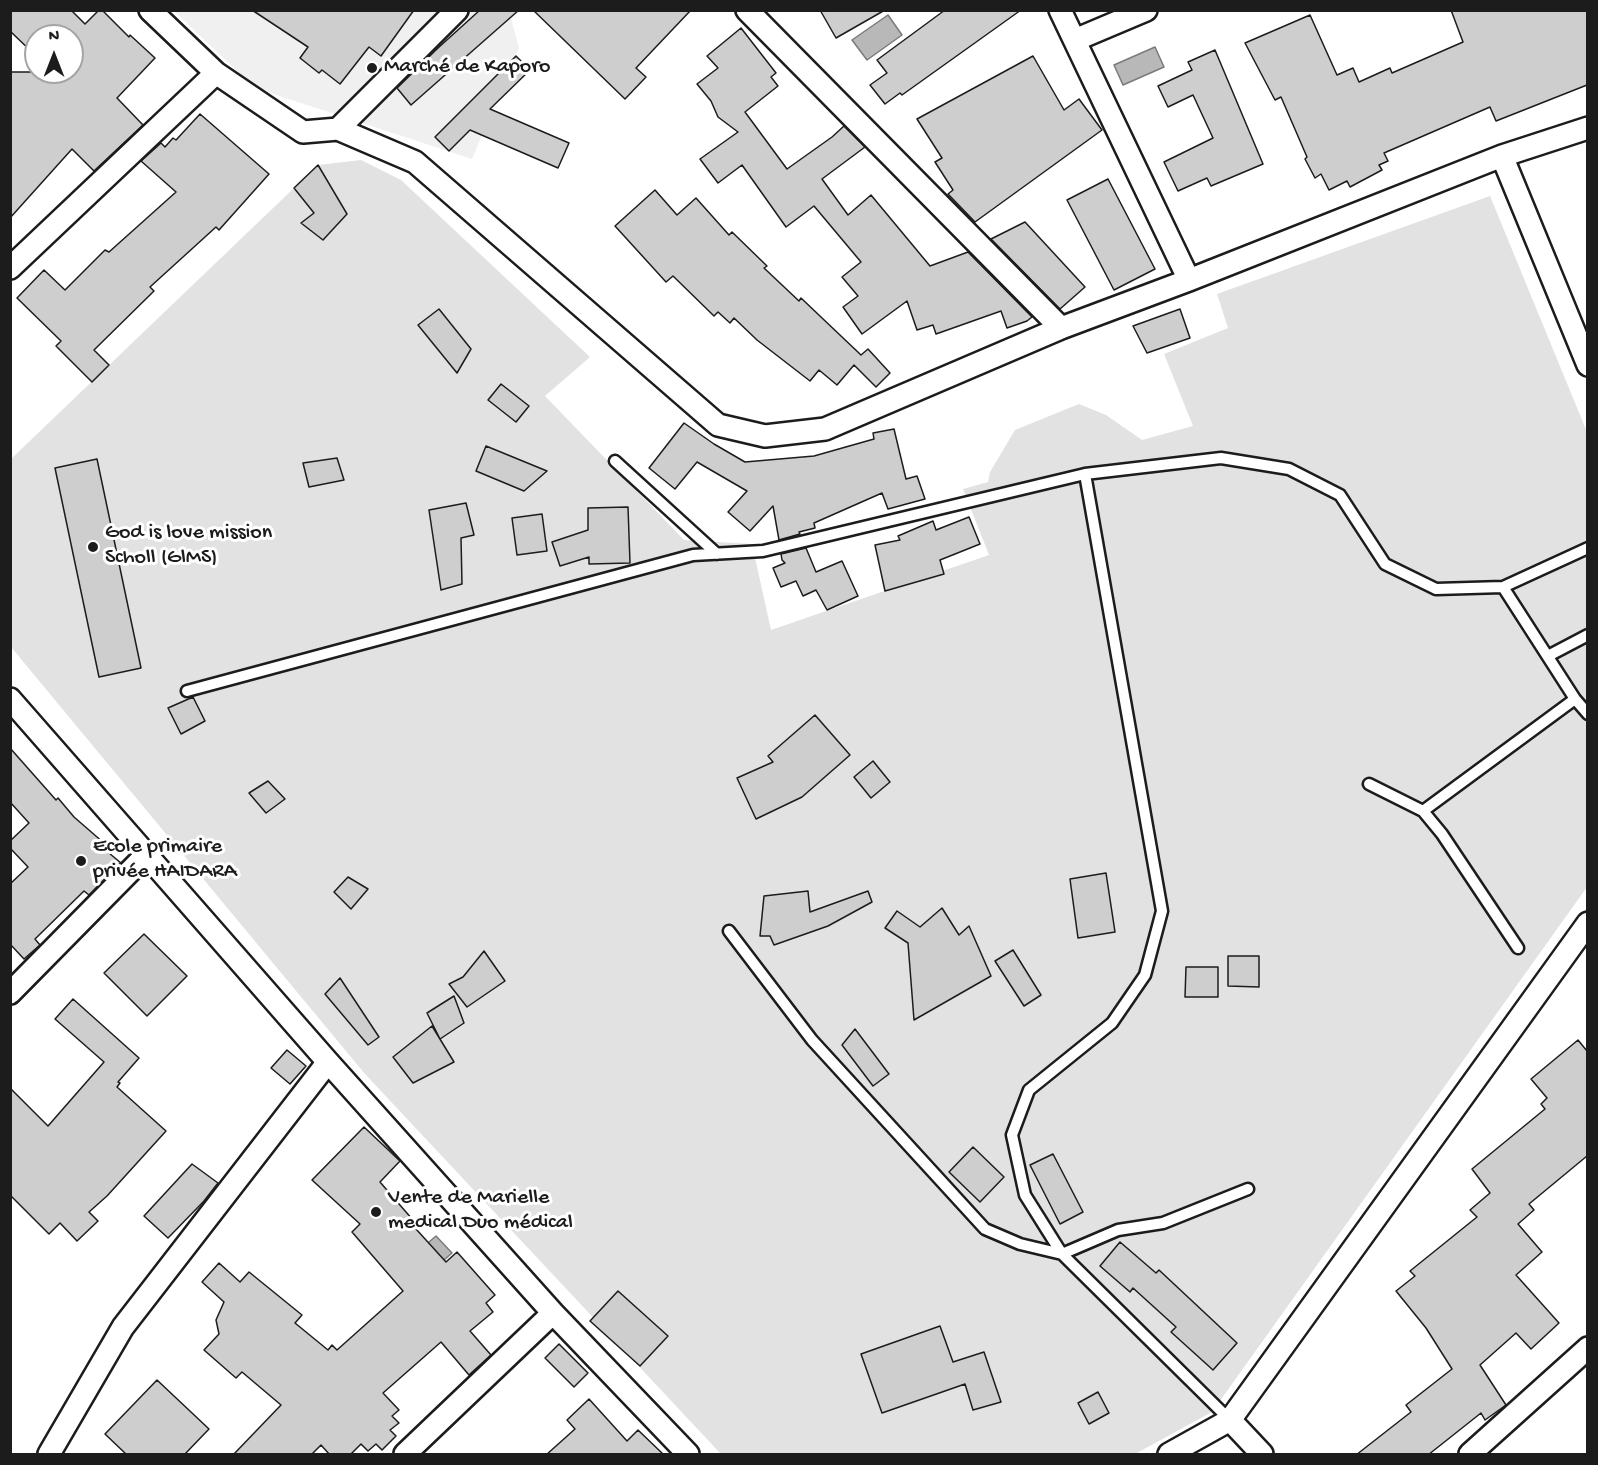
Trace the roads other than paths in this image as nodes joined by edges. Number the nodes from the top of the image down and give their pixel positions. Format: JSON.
{"nodes":[{"id":1,"x":150,"y":10,"type":"edge"},
{"id":2,"x":457,"y":10,"type":"edge"},
{"id":3,"x":747,"y":10,"type":"edge"},
{"id":4,"x":1060,"y":10,"type":"edge"},
{"id":5,"x":1146,"y":10,"type":"edge"},
{"id":6,"x":1075,"y":40,"type":"junction"},
{"id":7,"x":216,"y":73,"type":"junction"},
{"id":8,"x":1587,"y":128,"type":"edge"},
{"id":9,"x":338,"y":129,"type":"junction"},
{"id":10,"x":1502,"y":156,"type":"junction"},
{"id":11,"x":10,"y":268,"type":"edge"},
{"id":12,"x":1189,"y":280,"type":"junction"},
{"id":13,"x":1061,"y":328,"type":"junction"},
{"id":14,"x":1587,"y":365,"type":"edge"},
{"id":15,"x":615,"y":461,"type":"dead end"},
{"id":16,"x":1085,"y":474,"type":"junction"},
{"id":17,"x":1587,"y":548,"type":"edge"},
{"id":18,"x":717,"y":554,"type":"junction"},
{"id":19,"x":1503,"y":587,"type":"junction"},
{"id":20,"x":1587,"y":635,"type":"edge"},
{"id":21,"x":1548,"y":656,"type":"junction"},
{"id":22,"x":187,"y":691,"type":"dead end"},
{"id":23,"x":10,"y":699,"type":"edge"},
{"id":24,"x":1575,"y":699,"type":"junction"},
{"id":25,"x":1587,"y":714,"type":"edge"},
{"id":26,"x":1370,"y":784,"type":"dead end"},
{"id":27,"x":1423,"y":811,"type":"junction"},
{"id":28,"x":146,"y":855,"type":"junction"},
{"id":29,"x":1587,"y":923,"type":"edge"},
{"id":30,"x":729,"y":931,"type":"dead end"},
{"id":31,"x":1518,"y":948,"type":"dead end"},
{"id":32,"x":10,"y":993,"type":"edge"},
{"id":33,"x":328,"y":1062,"type":"junction"},
{"id":34,"x":1248,"y":1189,"type":"dead end"},
{"id":35,"x":1062,"y":1254,"type":"junction"},
{"id":36,"x":553,"y":1313,"type":"junction"},
{"id":37,"x":1587,"y":1348,"type":"edge"},
{"id":38,"x":1230,"y":1420,"type":"junction"},
{"id":39,"x":49,"y":1455,"type":"edge"},
{"id":40,"x":405,"y":1455,"type":"edge"},
{"id":41,"x":688,"y":1455,"type":"edge"},
{"id":42,"x":1169,"y":1455,"type":"edge"},
{"id":43,"x":1262,"y":1455,"type":"edge"},
{"id":44,"x":1470,"y":1455,"type":"edge"}],
"edges":[{"from":1,"to":7,"type":"street"},
{"from":2,"to":9,"type":"street"},
{"from":3,"to":13,"type":"street"},
{"from":4,"to":6,"type":"street"},
{"from":5,"to":6,"type":"street"},
{"from":6,"to":12,"type":"street"},
{"from":7,"to":9,"type":"street"},
{"from":7,"to":11,"type":"street"},
{"from":8,"to":10,"type":"street"},
{"from":9,"to":13,"type":"street"},
{"from":10,"to":12,"type":"street"},
{"from":10,"to":14,"type":"street"},
{"from":12,"to":13,"type":"street"},
{"from":15,"to":18,"type":"lane"},
{"from":16,"to":18,"type":"lane"},
{"from":16,"to":19,"type":"lane"},
{"from":16,"to":35,"type":"lane"},
{"from":17,"to":19,"type":"lane"},
{"from":18,"to":22,"type":"lane"},
{"from":19,"to":21,"type":"lane"},
{"from":20,"to":21,"type":"lane"},
{"from":21,"to":24,"type":"lane"},
{"from":23,"to":28,"type":"street"},
{"from":24,"to":25,"type":"lane"},
{"from":24,"to":27,"type":"lane"},
{"from":26,"to":27,"type":"lane"},
{"from":27,"to":31,"type":"lane"},
{"from":28,"to":32,"type":"street"},
{"from":28,"to":33,"type":"street"},
{"from":29,"to":38,"type":"street"},
{"from":30,"to":35,"type":"lane"},
{"from":33,"to":36,"type":"street"},
{"from":33,"to":39,"type":"street"},
{"from":34,"to":35,"type":"lane"},
{"from":35,"to":38,"type":"lane"},
{"from":36,"to":40,"type":"street"},
{"from":36,"to":41,"type":"street"},
{"from":37,"to":44,"type":"street"},
{"from":38,"to":42,"type":"street"},
{"from":38,"to":43,"type":"street"}]}
